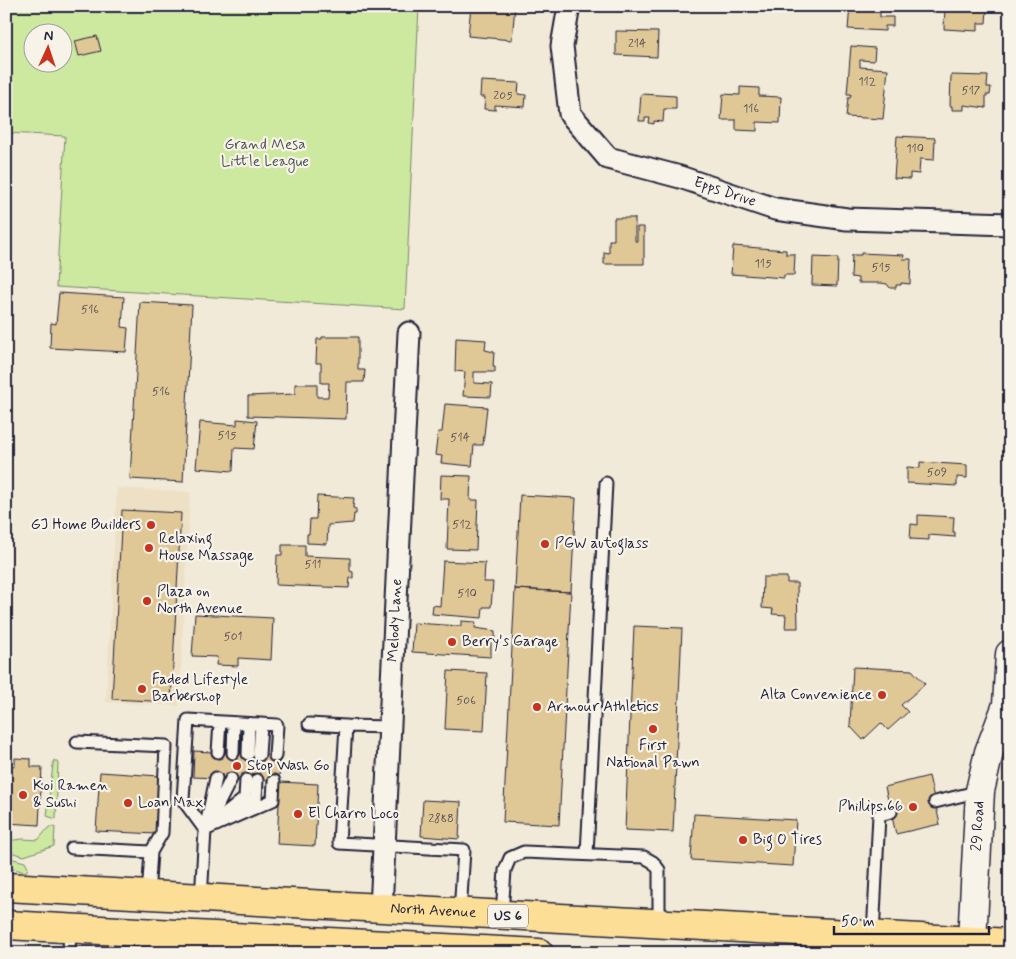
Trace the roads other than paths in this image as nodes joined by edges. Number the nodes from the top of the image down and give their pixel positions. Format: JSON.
{"nodes":[{"id":1,"x":569,"y":6,"type":"edge"},
{"id":2,"x":1010,"y":224,"type":"edge"},
{"id":3,"x":409,"y":333,"type":"dead end"},
{"id":4,"x":606,"y":483,"type":"dead end"},
{"id":5,"x":1010,"y":654,"type":"edge"},
{"id":6,"x":1009,"y":708,"type":"edge"},
{"id":7,"x":220,"y":722,"type":"junction"},
{"id":8,"x":234,"y":723,"type":"junction"},
{"id":9,"x":255,"y":724,"type":"junction"},
{"id":10,"x":309,"y":724,"type":"dead end"},
{"id":11,"x":346,"y":726,"type":"junction"},
{"id":12,"x":390,"y":727,"type":"junction"},
{"id":13,"x":77,"y":742,"type":"dead end"},
{"id":14,"x":218,"y":752,"type":"dead end"},
{"id":15,"x":233,"y":753,"type":"dead end"},
{"id":16,"x":253,"y":754,"type":"dead end"},
{"id":17,"x":275,"y":756,"type":"dead end"},
{"id":18,"x":216,"y":778,"type":"dead end"},
{"id":19,"x":231,"y":779,"type":"dead end"},
{"id":20,"x":252,"y":780,"type":"dead end"},
{"id":21,"x":274,"y":781,"type":"dead end"},
{"id":22,"x":980,"y":791,"type":"junction"},
{"id":23,"x":935,"y":802,"type":"dead end"},
{"id":24,"x":891,"y":812,"type":"dead end"},
{"id":25,"x":205,"y":830,"type":"junction"},
{"id":26,"x":383,"y":846,"type":"junction"},
{"id":27,"x":72,"y":848,"type":"dead end"},
{"id":28,"x":151,"y":852,"type":"junction"},
{"id":29,"x":587,"y":854,"type":"junction"},
{"id":30,"x":6,"y":887,"type":"edge"},
{"id":31,"x":148,"y":896,"type":"junction"},
{"id":32,"x":201,"y":899,"type":"junction"},
{"id":33,"x":381,"y":909,"type":"junction"},
{"id":34,"x":460,"y":913,"type":"junction"},
{"id":35,"x":502,"y":916,"type":"junction"},
{"id":36,"x":545,"y":918,"type":"junction"},
{"id":37,"x":659,"y":924,"type":"junction"},
{"id":38,"x":6,"y":925,"type":"edge"},
{"id":39,"x":210,"y":935,"type":"junction"},
{"id":40,"x":873,"y":936,"type":"junction"},
{"id":41,"x":70,"y":940,"type":"edge"},
{"id":42,"x":1010,"y":943,"type":"edge"},
{"id":43,"x":971,"y":947,"type":"edge"},
{"id":44,"x":380,"y":948,"type":"edge"},
{"id":45,"x":539,"y":953,"type":"edge"}],
"edges":[{"from":1,"to":2,"type":"street","name":"Epps Drive"},
{"from":3,"to":12,"type":"street","name":"Melody Lane"},
{"from":4,"to":29,"type":"lane"},
{"from":5,"to":6,"type":"main road","name":"29 Road"},
{"from":6,"to":22,"type":"main road","name":"29 Road"},
{"from":7,"to":8,"type":"lane"},
{"from":7,"to":14,"type":"lane"},
{"from":7,"to":25,"type":"lane"},
{"from":8,"to":9,"type":"lane"},
{"from":8,"to":15,"type":"lane"},
{"from":9,"to":16,"type":"lane"},
{"from":9,"to":17,"type":"lane"},
{"from":10,"to":11,"type":"lane"},
{"from":11,"to":12,"type":"lane"},
{"from":11,"to":26,"type":"lane"},
{"from":12,"to":26,"type":"street","name":"Melody Lane"},
{"from":13,"to":28,"type":"lane"},
{"from":18,"to":25,"type":"lane"},
{"from":19,"to":25,"type":"lane"},
{"from":20,"to":25,"type":"lane"},
{"from":21,"to":25,"type":"lane"},
{"from":22,"to":23,"type":"lane"},
{"from":22,"to":43,"type":"main road","name":"29 Road"},
{"from":24,"to":40,"type":"lane"},
{"from":25,"to":32,"type":"lane"},
{"from":26,"to":33,"type":"street","name":"Melody Lane"},
{"from":26,"to":34,"type":"lane"},
{"from":27,"to":28,"type":"lane"},
{"from":28,"to":31,"type":"lane"},
{"from":29,"to":35,"type":"lane"},
{"from":29,"to":37,"type":"lane"},
{"from":30,"to":31,"type":"main road","name":"North Avenue","number":"US 6"},
{"from":31,"to":32,"type":"main road","name":"North Avenue","number":"US 6"},
{"from":32,"to":33,"type":"main road","name":"North Avenue","number":"US 6"},
{"from":33,"to":34,"type":"main road","name":"North Avenue","number":"US 6"},
{"from":33,"to":39,"type":"main road"},
{"from":34,"to":35,"type":"main road","name":"North Avenue","number":"US 6"},
{"from":35,"to":36,"type":"main road","name":"North Avenue","number":"US 6"},
{"from":36,"to":37,"type":"main road","name":"North Avenue","number":"US 6"},
{"from":36,"to":44,"type":"main road"},
{"from":37,"to":40,"type":"main road","name":"North Avenue","number":"US 6"},
{"from":38,"to":41,"type":"main road","number":"US 6"},
{"from":39,"to":41,"type":"main road","number":"US 6"},
{"from":39,"to":44,"type":"main road","number":"US 6"},
{"from":40,"to":43,"type":"main road","name":"North Avenue","number":"US 6"},
{"from":42,"to":43,"type":"main road","name":"North Avenue","number":"US 6"},
{"from":44,"to":45,"type":"main road","number":"US 6"}]}
